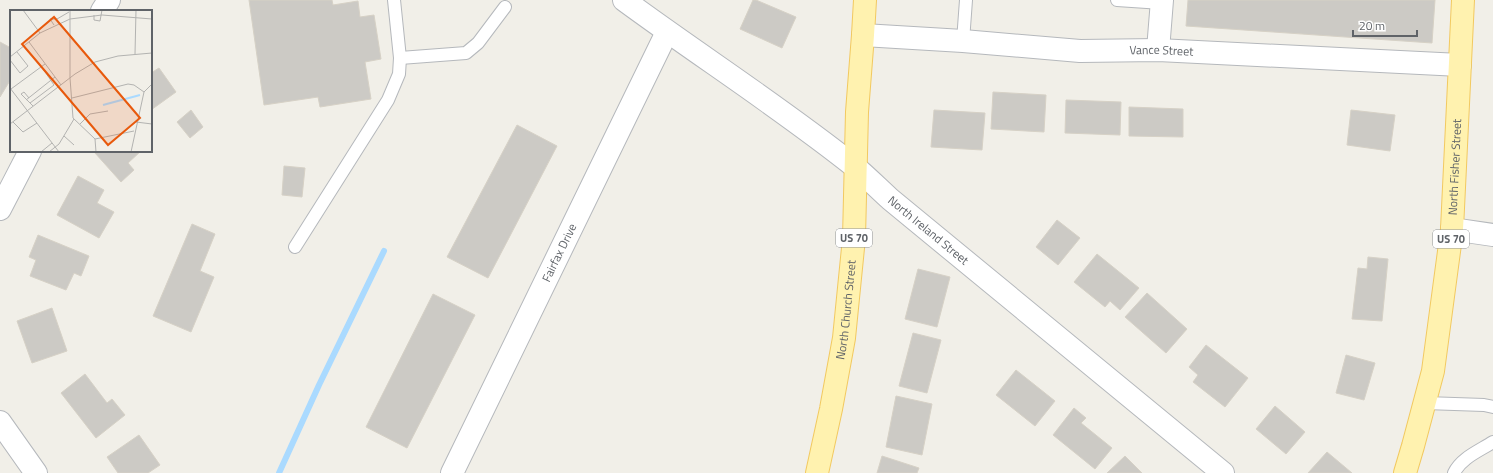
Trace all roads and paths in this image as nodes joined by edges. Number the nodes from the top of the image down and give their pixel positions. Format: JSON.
{"nodes":[{"id":1,"x":109,"y":0,"type":"edge"},
{"id":2,"x":394,"y":0,"type":"edge"},
{"id":3,"x":624,"y":0,"type":"edge"},
{"id":4,"x":865,"y":0,"type":"edge"},
{"id":5,"x":966,"y":0,"type":"edge"},
{"id":6,"x":1117,"y":0,"type":"edge"},
{"id":7,"x":1463,"y":0,"type":"edge"},
{"id":8,"x":1162,"y":1,"type":"edge"},
{"id":9,"x":505,"y":7,"type":"dead end"},
{"id":10,"x":103,"y":10,"type":"edge"},
{"id":11,"x":667,"y":32,"type":"junction"},
{"id":12,"x":863,"y":35,"type":"junction"},
{"id":13,"x":962,"y":41,"type":"junction"},
{"id":14,"x":1158,"y":50,"type":"junction"},
{"id":15,"x":400,"y":58,"type":"junction"},
{"id":16,"x":1460,"y":65,"type":"junction"},
{"id":17,"x":29,"y":152,"type":"edge"},
{"id":18,"x":855,"y":167,"type":"junction"},
{"id":19,"x":0,"y":209,"type":"edge"},
{"id":20,"x":1452,"y":229,"type":"junction"},
{"id":21,"x":1493,"y":235,"type":"edge"},
{"id":22,"x":295,"y":247,"type":"dead end"},
{"id":23,"x":1425,"y":403,"type":"junction"},
{"id":24,"x":1493,"y":407,"type":"edge"},
{"id":25,"x":0,"y":422,"type":"edge"},
{"id":26,"x":1493,"y":442,"type":"edge"},
{"id":27,"x":36,"y":473,"type":"edge"},
{"id":28,"x":452,"y":473,"type":"edge"},
{"id":29,"x":817,"y":473,"type":"edge"},
{"id":30,"x":1223,"y":473,"type":"edge"},
{"id":31,"x":1405,"y":473,"type":"edge"},
{"id":32,"x":1454,"y":473,"type":"edge"}],
"edges":[{"from":1,"to":10,"type":"street"},
{"from":2,"to":15,"type":"lane"},
{"from":3,"to":11,"type":"street","name":"North Ireland Street"},
{"from":4,"to":12,"type":"main road","name":"North Church Street","number":"US 70"},
{"from":5,"to":13,"type":"lane"},
{"from":6,"to":8,"type":"lane"},
{"from":7,"to":16,"type":"main road","name":"North Fisher Street","number":"US 70"},
{"from":8,"to":14,"type":"street"},
{"from":9,"to":15,"type":"lane"},
{"from":11,"to":18,"type":"street","name":"North Ireland Street"},
{"from":11,"to":28,"type":"street","name":"Fairfax Drive"},
{"from":12,"to":13,"type":"street","name":"Vance Street"},
{"from":12,"to":18,"type":"main road","name":"North Church Street","number":"US 70"},
{"from":13,"to":14,"type":"street","name":"Vance Street"},
{"from":14,"to":16,"type":"street","name":"Vance Street"},
{"from":15,"to":22,"type":"lane"},
{"from":16,"to":20,"type":"main road","name":"North Fisher Street","number":"US 70"},
{"from":17,"to":19,"type":"street"},
{"from":18,"to":29,"type":"main road","name":"North Church Street","number":"US 70"},
{"from":18,"to":30,"type":"street","name":"North Ireland Street"},
{"from":20,"to":21,"type":"street"},
{"from":20,"to":23,"type":"main road","name":"North Fisher Street","number":"US 70"},
{"from":23,"to":24,"type":"lane"},
{"from":23,"to":31,"type":"main road","name":"North Fisher Street","number":"US 70"},
{"from":25,"to":27,"type":"street"},
{"from":26,"to":32,"type":"lane"}]}
